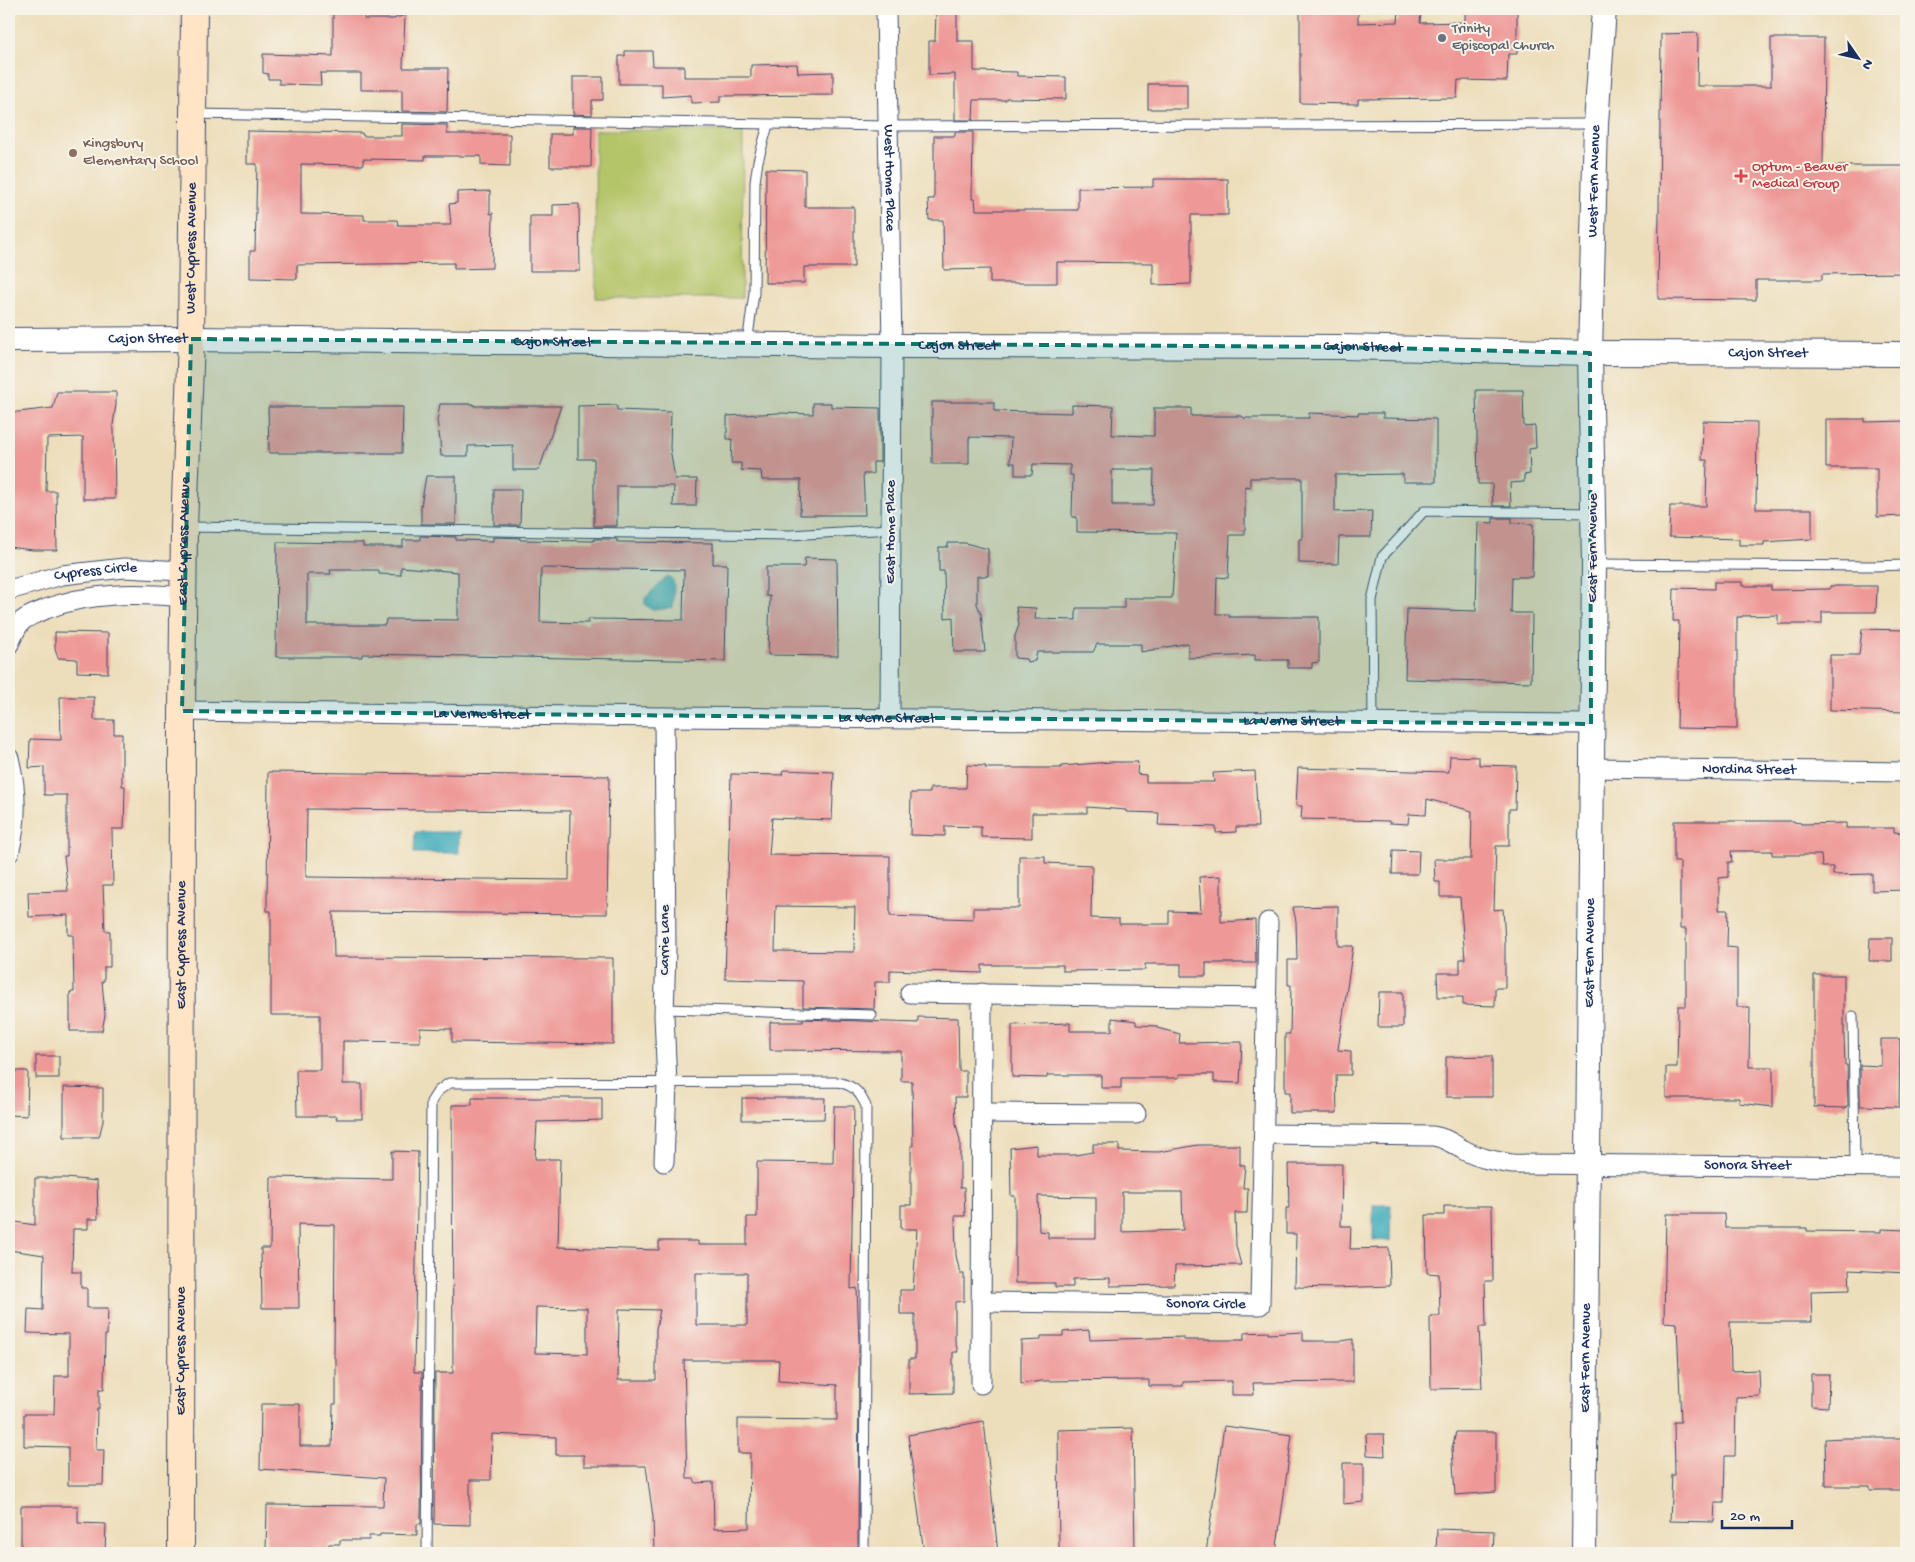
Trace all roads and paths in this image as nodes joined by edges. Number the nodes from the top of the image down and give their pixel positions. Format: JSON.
{"nodes":[{"id":1,"x":194,"y":9,"type":"edge"},
{"id":2,"x":886,"y":9,"type":"edge"},
{"id":3,"x":1604,"y":9,"type":"edge"},
{"id":4,"x":193,"y":114,"type":"junction"},
{"id":5,"x":1596,"y":124,"type":"junction"},
{"id":6,"x":768,"y":125,"type":"junction"},
{"id":7,"x":887,"y":126,"type":"junction"},
{"id":8,"x":191,"y":339,"type":"junction"},
{"id":9,"x":9,"y":340,"type":"edge"},
{"id":10,"x":747,"y":344,"type":"junction"},
{"id":11,"x":892,"y":346,"type":"junction"},
{"id":12,"x":1590,"y":353,"type":"junction"},
{"id":13,"x":1906,"y":354,"type":"edge"},
{"id":14,"x":1593,"y":513,"type":"junction"},
{"id":15,"x":184,"y":527,"type":"junction"},
{"id":16,"x":891,"y":528,"type":"junction"},
{"id":17,"x":1594,"y":564,"type":"junction"},
{"id":18,"x":1906,"y":565,"type":"edge"},
{"id":19,"x":183,"y":571,"type":"junction"},
{"id":20,"x":9,"y":590,"type":"edge"},
{"id":21,"x":183,"y":597,"type":"junction"},
{"id":22,"x":30,"y":616,"type":"junction"},
{"id":23,"x":9,"y":621,"type":"edge"},
{"id":24,"x":9,"y":644,"type":"edge"},
{"id":25,"x":182,"y":711,"type":"junction"},
{"id":26,"x":664,"y":717,"type":"junction"},
{"id":27,"x":890,"y":718,"type":"junction"},
{"id":28,"x":1374,"y":723,"type":"junction"},
{"id":29,"x":1591,"y":724,"type":"junction"},
{"id":30,"x":9,"y":758,"type":"edge"},
{"id":31,"x":1591,"y":768,"type":"junction"},
{"id":32,"x":1906,"y":772,"type":"edge"},
{"id":33,"x":9,"y":852,"type":"edge"},
{"id":34,"x":1268,"y":922,"type":"dead end"},
{"id":35,"x":910,"y":993,"type":"dead end"},
{"id":36,"x":982,"y":993,"type":"junction"},
{"id":37,"x":1266,"y":998,"type":"junction"},
{"id":38,"x":665,"y":1009,"type":"junction"},
{"id":39,"x":872,"y":1014,"type":"dead end"},
{"id":40,"x":1853,"y":1016,"type":"dead end"},
{"id":41,"x":667,"y":1084,"type":"junction"},
{"id":42,"x":982,"y":1112,"type":"junction"},
{"id":43,"x":1136,"y":1114,"type":"dead end"},
{"id":44,"x":1264,"y":1134,"type":"junction"},
{"id":45,"x":664,"y":1162,"type":"dead end"},
{"id":46,"x":1588,"y":1164,"type":"junction"},
{"id":47,"x":1855,"y":1166,"type":"junction"},
{"id":48,"x":1906,"y":1167,"type":"edge"},
{"id":49,"x":981,"y":1302,"type":"junction"},
{"id":50,"x":981,"y":1384,"type":"dead end"},
{"id":51,"x":181,"y":1553,"type":"edge"},
{"id":52,"x":427,"y":1553,"type":"edge"},
{"id":53,"x":864,"y":1553,"type":"edge"},
{"id":54,"x":1584,"y":1553,"type":"edge"}],
"edges":[{"from":1,"to":4,"type":"main road","name":"West Cypress Avenue"},
{"from":2,"to":7,"type":"street","name":"West Home Place"},
{"from":3,"to":5,"type":"street","name":"West Fern Avenue"},
{"from":4,"to":6,"type":"lane"},
{"from":4,"to":8,"type":"main road","name":"West Cypress Avenue"},
{"from":5,"to":7,"type":"lane"},
{"from":5,"to":12,"type":"street","name":"West Fern Avenue"},
{"from":6,"to":7,"type":"lane"},
{"from":6,"to":10,"type":"lane"},
{"from":7,"to":11,"type":"street","name":"West Home Place"},
{"from":8,"to":9,"type":"street","name":"Cajon Street"},
{"from":8,"to":10,"type":"street","name":"Cajon Street"},
{"from":8,"to":15,"type":"main road","name":"East Cypress Avenue"},
{"from":10,"to":11,"type":"street","name":"Cajon Street"},
{"from":11,"to":12,"type":"street","name":"Cajon Street"},
{"from":11,"to":16,"type":"street","name":"East Home Place"},
{"from":12,"to":13,"type":"street","name":"Cajon Street"},
{"from":12,"to":14,"type":"street","name":"East Fern Avenue"},
{"from":14,"to":17,"type":"street","name":"East Fern Avenue"},
{"from":14,"to":28,"type":"lane"},
{"from":15,"to":16,"type":"lane"},
{"from":15,"to":19,"type":"main road","name":"East Cypress Avenue"},
{"from":16,"to":27,"type":"street","name":"East Home Place"},
{"from":17,"to":18,"type":"lane"},
{"from":17,"to":29,"type":"street","name":"East Fern Avenue"},
{"from":19,"to":20,"type":"street","name":"Cypress Circle"},
{"from":19,"to":21,"type":"main road","name":"East Cypress Avenue"},
{"from":21,"to":22,"type":"street","name":"Cypress Circle"},
{"from":21,"to":25,"type":"main road","name":"East Cypress Avenue"},
{"from":22,"to":23,"type":"street","name":"Cypress Circle"},
{"from":22,"to":24,"type":"street","name":"Cypress Circle"},
{"from":25,"to":26,"type":"street","name":"La Verne Street"},
{"from":25,"to":51,"type":"main road","name":"East Cypress Avenue"},
{"from":26,"to":27,"type":"street","name":"La Verne Street"},
{"from":26,"to":38,"type":"street","name":"Carrie Lane"},
{"from":27,"to":28,"type":"street","name":"La Verne Street"},
{"from":28,"to":29,"type":"street","name":"La Verne Street"},
{"from":29,"to":31,"type":"street","name":"East Fern Avenue"},
{"from":30,"to":33,"type":"street"},
{"from":31,"to":32,"type":"street","name":"Nordina Street"},
{"from":31,"to":46,"type":"street","name":"East Fern Avenue"},
{"from":34,"to":37,"type":"street","name":"Sonora Circle"},
{"from":35,"to":36,"type":"street"},
{"from":36,"to":37,"type":"street"},
{"from":36,"to":42,"type":"street"},
{"from":37,"to":44,"type":"street","name":"Sonora Circle"},
{"from":38,"to":39,"type":"lane"},
{"from":38,"to":41,"type":"street","name":"Carrie Lane"},
{"from":40,"to":47,"type":"lane"},
{"from":41,"to":45,"type":"street","name":"Carrie Lane"},
{"from":41,"to":52,"type":"lane"},
{"from":41,"to":53,"type":"lane"},
{"from":42,"to":43,"type":"street"},
{"from":42,"to":49,"type":"street"},
{"from":44,"to":46,"type":"street"},
{"from":44,"to":49,"type":"street","name":"Sonora Circle"},
{"from":46,"to":47,"type":"street","name":"Sonora Street"},
{"from":46,"to":54,"type":"street","name":"East Fern Avenue"},
{"from":47,"to":48,"type":"street","name":"Sonora Street"},
{"from":49,"to":50,"type":"street"}]}
